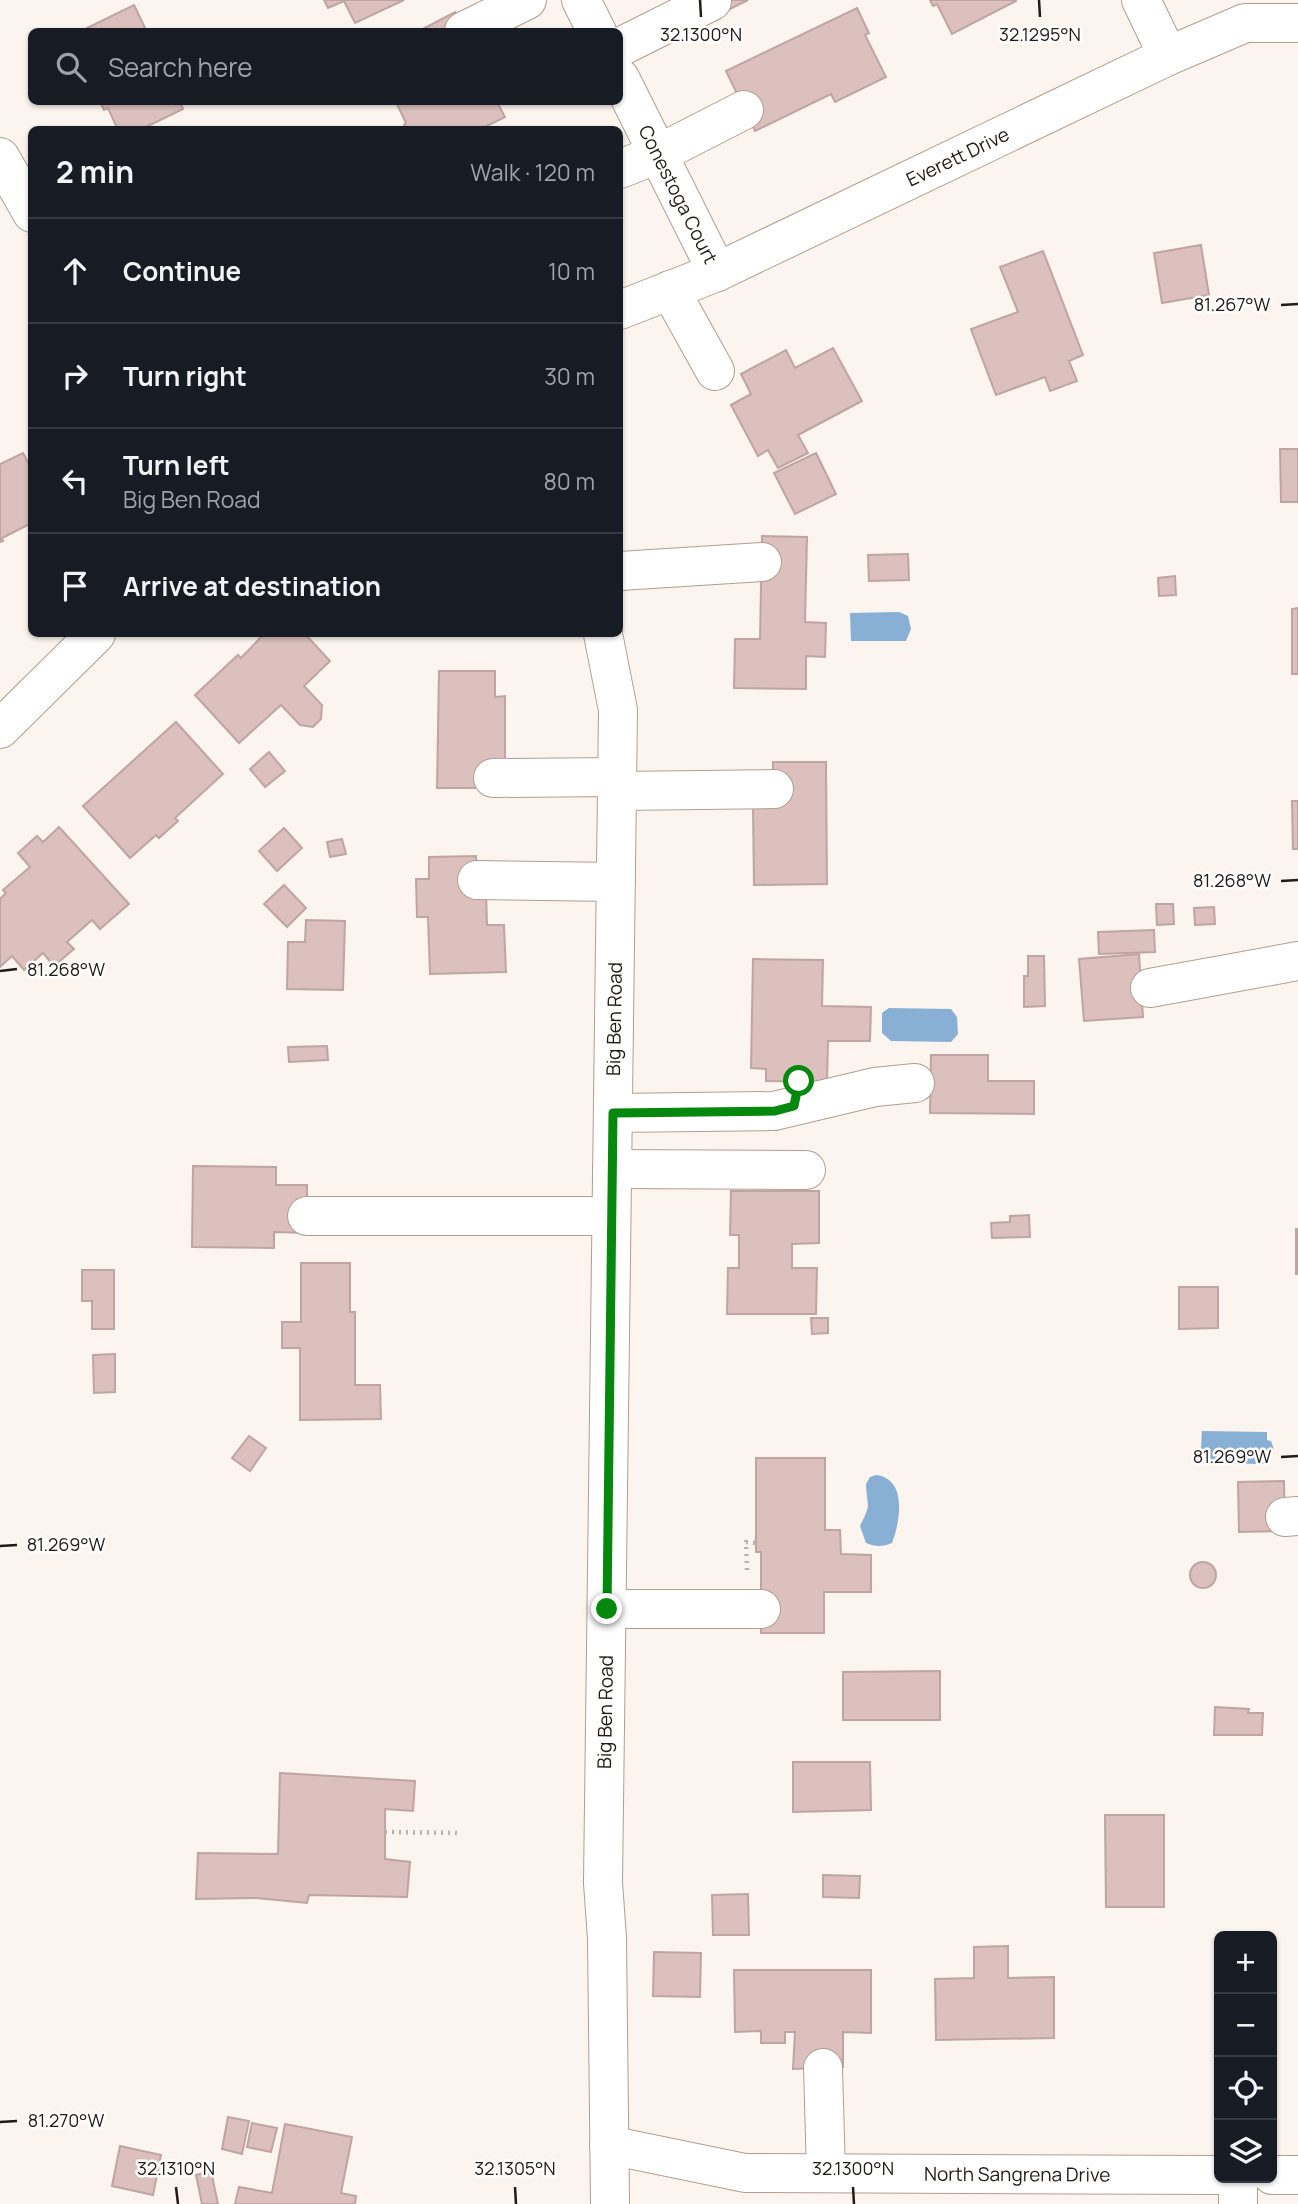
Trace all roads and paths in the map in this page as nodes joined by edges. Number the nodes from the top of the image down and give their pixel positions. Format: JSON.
{"nodes":[{"id":1,"x":527,"y":0,"type":"edge"},
{"id":2,"x":581,"y":0,"type":"edge"},
{"id":3,"x":1141,"y":0,"type":"edge"},
{"id":4,"x":712,"y":1,"type":"edge"},
{"id":5,"x":1298,"y":23,"type":"edge"},
{"id":6,"x":470,"y":28,"type":"edge"},
{"id":7,"x":595,"y":28,"type":"edge"},
{"id":8,"x":623,"y":46,"type":"edge"},
{"id":9,"x":1168,"y":56,"type":"junction"},
{"id":10,"x":623,"y":84,"type":"edge"},
{"id":11,"x":744,"y":110,"type":"dead end"},
{"id":12,"x":658,"y":154,"type":"junction"},
{"id":13,"x":0,"y":157,"type":"edge"},
{"id":14,"x":623,"y":168,"type":"edge"},
{"id":15,"x":28,"y":206,"type":"edge"},
{"id":16,"x":716,"y":272,"type":"junction"},
{"id":17,"x":670,"y":290,"type":"junction"},
{"id":18,"x":623,"y":309,"type":"edge"},
{"id":19,"x":715,"y":371,"type":"dead end"},
{"id":20,"x":762,"y":562,"type":"dead end"},
{"id":21,"x":623,"y":571,"type":"edge"},
{"id":22,"x":93,"y":637,"type":"edge"},
{"id":23,"x":604,"y":637,"type":"edge"},
{"id":24,"x":0,"y":729,"type":"edge"},
{"id":25,"x":493,"y":778,"type":"dead end"},
{"id":26,"x":617,"y":784,"type":"junction"},
{"id":27,"x":774,"y":789,"type":"dead end"},
{"id":28,"x":478,"y":880,"type":"dead end"},
{"id":29,"x":616,"y":881,"type":"junction"},
{"id":30,"x":1298,"y":961,"type":"edge"},
{"id":31,"x":1150,"y":988,"type":"dead end"},
{"id":32,"x":915,"y":1083,"type":"dead end"},
{"id":33,"x":613,"y":1113,"type":"junction"},
{"id":34,"x":612,"y":1169,"type":"junction"},
{"id":35,"x":806,"y":1170,"type":"dead end"},
{"id":36,"x":307,"y":1216,"type":"dead end"},
{"id":37,"x":611,"y":1216,"type":"junction"},
{"id":38,"x":607,"y":1609,"type":"junction"},
{"id":39,"x":761,"y":1609,"type":"dead end"},
{"id":40,"x":385,"y":1832,"type":"dead end"},
{"id":41,"x":458,"y":1833,"type":"dead end"},
{"id":42,"x":823,"y":2068,"type":"dead end"},
{"id":43,"x":609,"y":2145,"type":"junction"},
{"id":44,"x":827,"y":2173,"type":"junction"},
{"id":45,"x":1214,"y":2175,"type":"edge"},
{"id":46,"x":1277,"y":2175,"type":"edge"},
{"id":47,"x":1298,"y":2175,"type":"edge"},
{"id":48,"x":1238,"y":2183,"type":"edge"},
{"id":49,"x":1028,"y":2189,"type":"edge"},
{"id":50,"x":610,"y":2204,"type":"edge"},
{"id":51,"x":1238,"y":2204,"type":"edge"}],
"edges":[{"from":1,"to":6,"type":"street"},
{"from":2,"to":7,"type":"street"},
{"from":3,"to":9,"type":"street"},
{"from":4,"to":8,"type":"street"},
{"from":5,"to":9,"type":"street","name":"Everett Drive"},
{"from":9,"to":16,"type":"street","name":"Everett Drive"},
{"from":10,"to":12,"type":"street","name":"Conestoga Court"},
{"from":11,"to":12,"type":"street"},
{"from":12,"to":14,"type":"street"},
{"from":12,"to":16,"type":"street","name":"Conestoga Court"},
{"from":13,"to":15,"type":"street"},
{"from":16,"to":17,"type":"street","name":"Everett Drive"},
{"from":17,"to":18,"type":"street","name":"Everett Drive"},
{"from":17,"to":19,"type":"street"},
{"from":20,"to":21,"type":"street"},
{"from":22,"to":24,"type":"street"},
{"from":23,"to":26,"type":"street","name":"Big Ben Road"},
{"from":25,"to":26,"type":"street"},
{"from":26,"to":27,"type":"street"},
{"from":26,"to":29,"type":"street","name":"Big Ben Road"},
{"from":28,"to":29,"type":"street"},
{"from":29,"to":33,"type":"street","name":"Big Ben Road"},
{"from":30,"to":31,"type":"street"},
{"from":32,"to":33,"type":"street"},
{"from":33,"to":34,"type":"street","name":"Big Ben Road"},
{"from":34,"to":35,"type":"street"},
{"from":34,"to":37,"type":"street","name":"Big Ben Road"},
{"from":36,"to":37,"type":"street"},
{"from":37,"to":38,"type":"street","name":"Big Ben Road"},
{"from":38,"to":39,"type":"street"},
{"from":38,"to":43,"type":"street","name":"Big Ben Road"},
{"from":40,"to":41,"type":"path"},
{"from":42,"to":44,"type":"street"},
{"from":43,"to":44,"type":"street","name":"North Sangrena Drive"},
{"from":43,"to":50,"type":"street","name":"Big Ben Road"},
{"from":44,"to":49,"type":"street","name":"North Sangrena Drive"},
{"from":45,"to":49,"type":"street","name":"North Sangrena Drive"},
{"from":46,"to":47,"type":"street"},
{"from":48,"to":51,"type":"street"}]}
